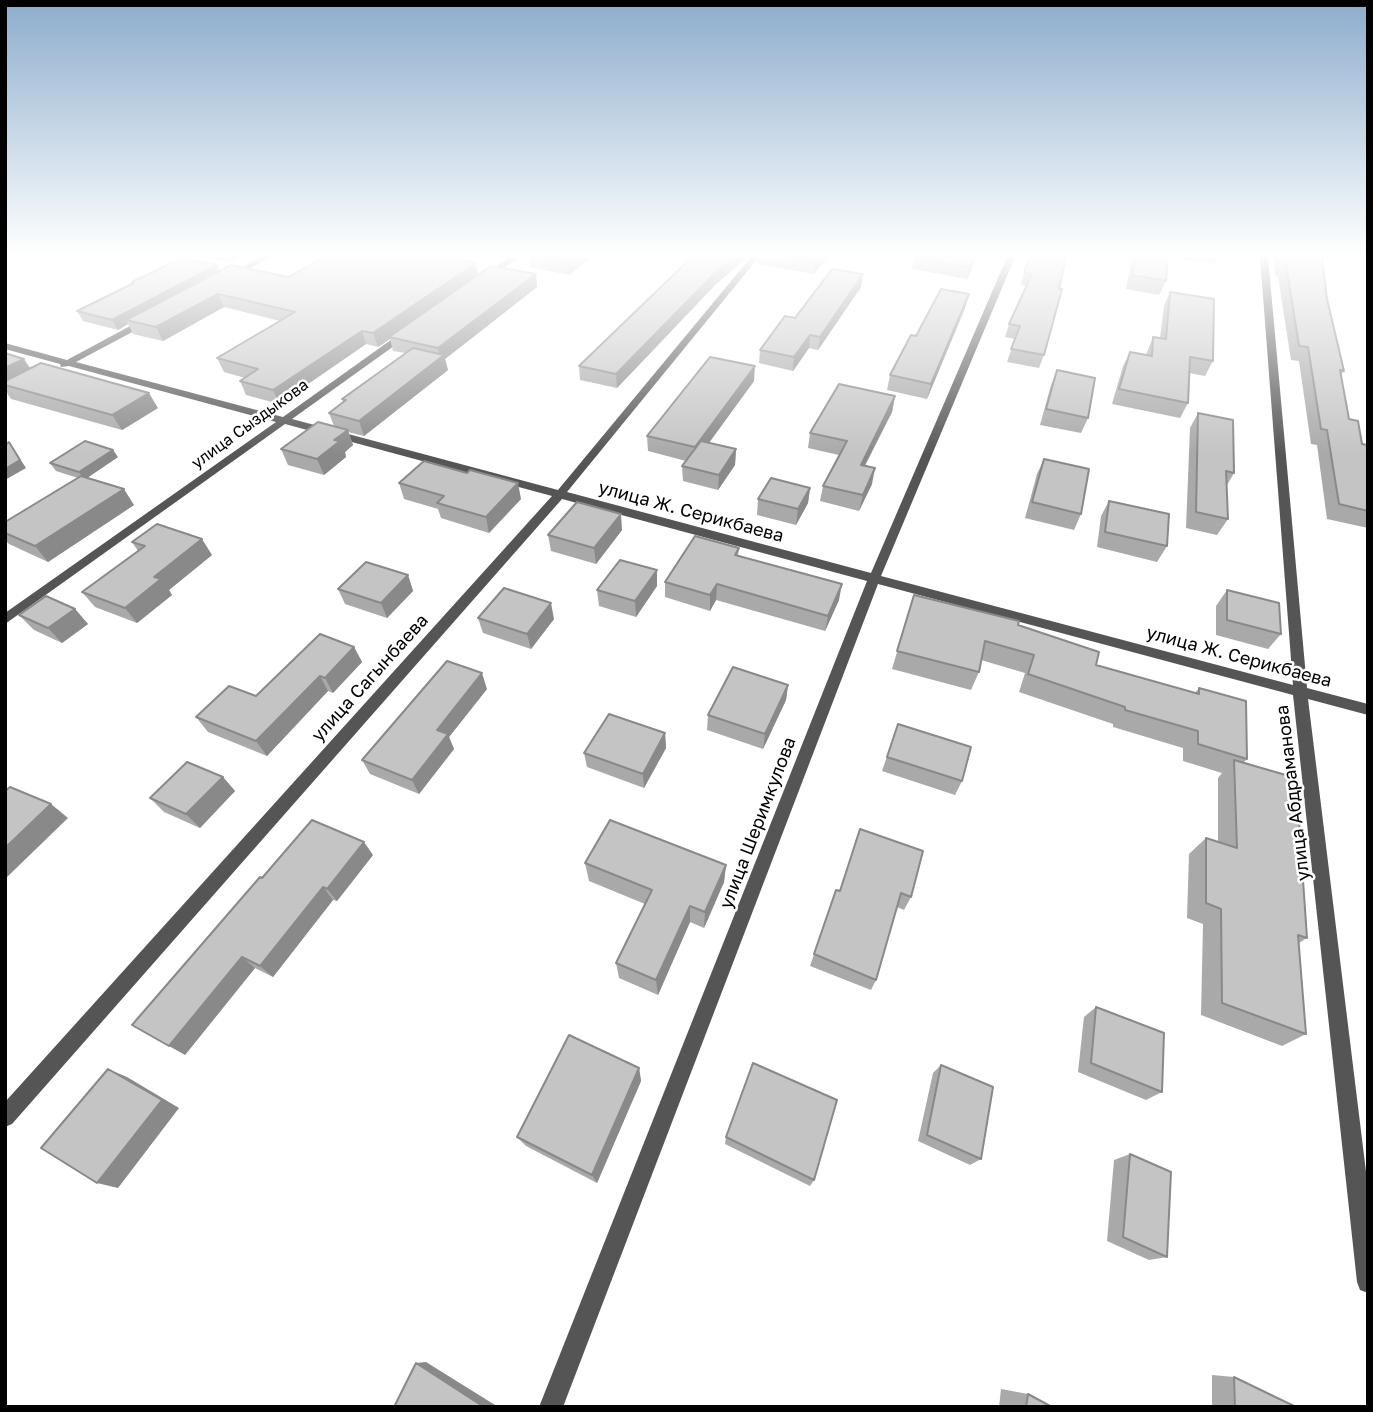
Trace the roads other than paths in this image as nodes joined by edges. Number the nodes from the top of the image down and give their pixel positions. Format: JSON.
{"nodes":[{"id":1,"x":142,"y":323,"type":"edge"},
{"id":2,"x":701,"y":323,"type":"edge"},
{"id":3,"x":983,"y":323,"type":"edge"},
{"id":4,"x":1269,"y":323,"type":"edge"},
{"id":5,"x":415,"y":327,"type":"edge"},
{"id":6,"x":5,"y":346,"type":"edge"},
{"id":7,"x":62,"y":365,"type":"junction"},
{"id":8,"x":281,"y":421,"type":"junction"},
{"id":9,"x":559,"y":495,"type":"junction"},
{"id":10,"x":874,"y":579,"type":"junction"},
{"id":11,"x":5,"y":620,"type":"edge"},
{"id":12,"x":1300,"y":692,"type":"junction"},
{"id":13,"x":1368,"y":710,"type":"edge"},
{"id":14,"x":5,"y":1117,"type":"edge"},
{"id":15,"x":1368,"y":1282,"type":"edge"},
{"id":16,"x":551,"y":1407,"type":"edge"}],
"edges":[{"from":1,"to":7,"type":"street"},
{"from":2,"to":9,"type":"street","name":"улица Сагынбаева"},
{"from":3,"to":10,"type":"street","name":"улица Шеримкулова"},
{"from":4,"to":12,"type":"street","name":"улица Абдраманова"},
{"from":5,"to":8,"type":"street","name":"улица Сыздыкова"},
{"from":6,"to":7,"type":"street","name":"улица Ж. Серикбаева"},
{"from":7,"to":8,"type":"street","name":"улица Ж. Серикбаева"},
{"from":8,"to":9,"type":"street","name":"улица Ж. Серикбаева"},
{"from":8,"to":11,"type":"street","name":"улица Сыздыкова"},
{"from":9,"to":10,"type":"street","name":"улица Ж. Серикбаева"},
{"from":9,"to":14,"type":"street","name":"улица Сагынбаева"},
{"from":10,"to":12,"type":"street","name":"улица Ж. Серикбаева"},
{"from":10,"to":16,"type":"street","name":"улица Шеримкулова"},
{"from":12,"to":13,"type":"street","name":"улица Ж. Серикбаева"},
{"from":12,"to":15,"type":"street","name":"улица Абдраманова"}]}
